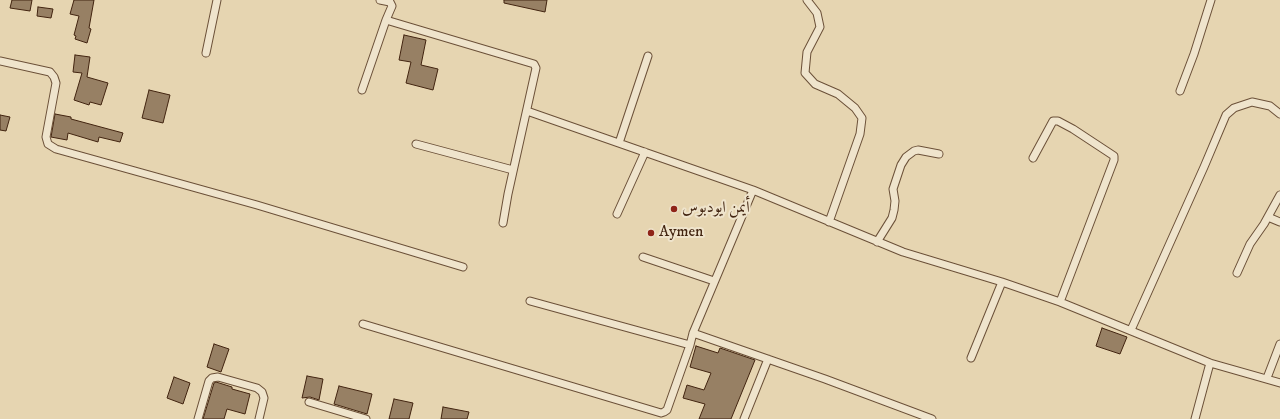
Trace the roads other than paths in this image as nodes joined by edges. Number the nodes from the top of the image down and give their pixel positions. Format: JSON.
{"nodes":[{"id":1,"x":217,"y":0,"type":"edge"},
{"id":2,"x":380,"y":0,"type":"edge"},
{"id":3,"x":807,"y":0,"type":"edge"},
{"id":4,"x":1211,"y":0,"type":"edge"},
{"id":5,"x":386,"y":20,"type":"junction"},
{"id":6,"x":206,"y":53,"type":"dead end"},
{"id":7,"x":648,"y":56,"type":"dead end"},
{"id":8,"x":0,"y":61,"type":"edge"},
{"id":9,"x":362,"y":90,"type":"dead end"},
{"id":10,"x":1180,"y":91,"type":"dead end"},
{"id":11,"x":527,"y":112,"type":"junction"},
{"id":12,"x":1280,"y":114,"type":"edge"},
{"id":13,"x":619,"y":143,"type":"junction"},
{"id":14,"x":416,"y":144,"type":"dead end"},
{"id":15,"x":645,"y":152,"type":"junction"},
{"id":16,"x":939,"y":154,"type":"dead end"},
{"id":17,"x":1033,"y":158,"type":"dead end"},
{"id":18,"x":513,"y":170,"type":"junction"},
{"id":19,"x":753,"y":190,"type":"junction"},
{"id":20,"x":1280,"y":195,"type":"edge"},
{"id":21,"x":617,"y":214,"type":"dead end"},
{"id":22,"x":1268,"y":217,"type":"junction"},
{"id":23,"x":829,"y":222,"type":"junction"},
{"id":24,"x":1280,"y":222,"type":"edge"},
{"id":25,"x":502,"y":223,"type":"dead end"},
{"id":26,"x":877,"y":242,"type":"junction"},
{"id":27,"x":643,"y":257,"type":"dead end"},
{"id":28,"x":463,"y":268,"type":"dead end"},
{"id":29,"x":1237,"y":273,"type":"dead end"},
{"id":30,"x":714,"y":281,"type":"junction"},
{"id":31,"x":1002,"y":282,"type":"junction"},
{"id":32,"x":530,"y":300,"type":"dead end"},
{"id":33,"x":1060,"y":302,"type":"junction"},
{"id":34,"x":363,"y":324,"type":"dead end"},
{"id":35,"x":1131,"y":330,"type":"junction"},
{"id":36,"x":693,"y":333,"type":"junction"},
{"id":37,"x":1280,"y":344,"type":"edge"},
{"id":38,"x":690,"y":345,"type":"junction"},
{"id":39,"x":972,"y":358,"type":"dead end"},
{"id":40,"x":768,"y":360,"type":"junction"},
{"id":41,"x":1210,"y":363,"type":"junction"},
{"id":42,"x":1267,"y":378,"type":"junction"},
{"id":43,"x":1280,"y":383,"type":"edge"},
{"id":44,"x":308,"y":402,"type":"dead end"},
{"id":45,"x":198,"y":419,"type":"edge"},
{"id":46,"x":259,"y":419,"type":"edge"},
{"id":47,"x":366,"y":419,"type":"edge"},
{"id":48,"x":744,"y":419,"type":"edge"},
{"id":49,"x":932,"y":419,"type":"edge"},
{"id":50,"x":1195,"y":419,"type":"edge"}],
"edges":[{"from":1,"to":6,"type":"street"},
{"from":2,"to":5,"type":"street"},
{"from":3,"to":23,"type":"street"},
{"from":4,"to":10,"type":"street"},
{"from":5,"to":9,"type":"street"},
{"from":5,"to":11,"type":"street"},
{"from":7,"to":13,"type":"street"},
{"from":8,"to":28,"type":"street"},
{"from":11,"to":13,"type":"street"},
{"from":11,"to":18,"type":"street"},
{"from":12,"to":35,"type":"street"},
{"from":13,"to":15,"type":"street"},
{"from":14,"to":18,"type":"street"},
{"from":15,"to":19,"type":"street"},
{"from":15,"to":21,"type":"street"},
{"from":16,"to":26,"type":"street"},
{"from":17,"to":33,"type":"street"},
{"from":18,"to":25,"type":"street"},
{"from":19,"to":23,"type":"street"},
{"from":19,"to":30,"type":"street"},
{"from":20,"to":22,"type":"street"},
{"from":22,"to":24,"type":"street"},
{"from":22,"to":29,"type":"street"},
{"from":23,"to":26,"type":"street"},
{"from":26,"to":31,"type":"street"},
{"from":27,"to":30,"type":"street"},
{"from":30,"to":36,"type":"street"},
{"from":31,"to":33,"type":"street"},
{"from":31,"to":39,"type":"street"},
{"from":32,"to":38,"type":"street"},
{"from":33,"to":35,"type":"street"},
{"from":34,"to":38,"type":"street"},
{"from":35,"to":41,"type":"street"},
{"from":36,"to":38,"type":"street"},
{"from":36,"to":40,"type":"street"},
{"from":37,"to":42,"type":"street"},
{"from":40,"to":48,"type":"street"},
{"from":40,"to":49,"type":"street"},
{"from":41,"to":42,"type":"street"},
{"from":41,"to":50,"type":"street"},
{"from":42,"to":43,"type":"street"},
{"from":44,"to":47,"type":"street"},
{"from":45,"to":46,"type":"street"}]}
